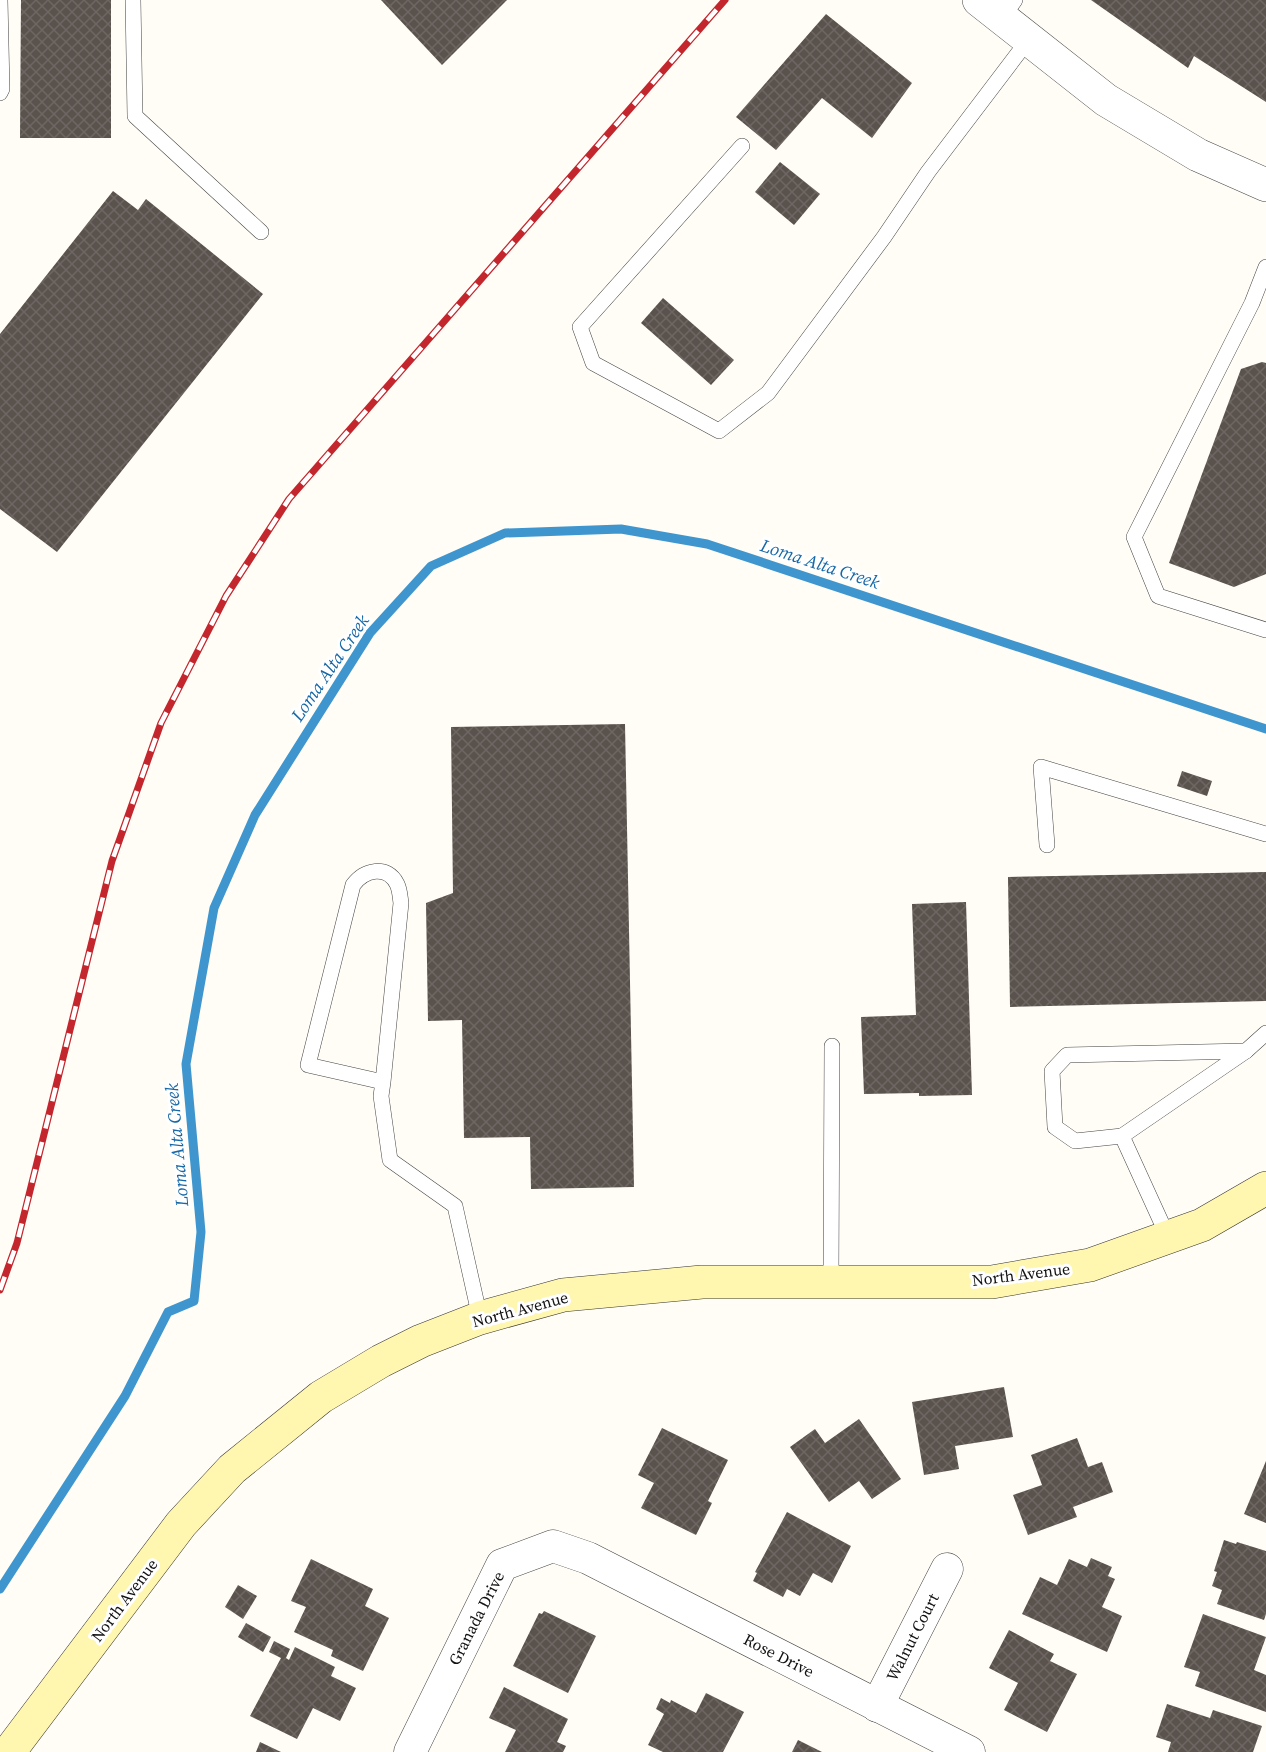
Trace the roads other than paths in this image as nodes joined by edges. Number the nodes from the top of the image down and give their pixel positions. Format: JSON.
{"nodes":[{"id":1,"x":0,"y":0,"type":"edge"},
{"id":2,"x":133,"y":0,"type":"edge"},
{"id":3,"x":999,"y":6,"type":"edge"},
{"id":4,"x":1029,"y":39,"type":"junction"},
{"id":5,"x":0,"y":93,"type":"edge"},
{"id":6,"x":742,"y":146,"type":"dead end"},
{"id":7,"x":1266,"y":185,"type":"edge"},
{"id":8,"x":261,"y":232,"type":"dead end"},
{"id":9,"x":1266,"y":267,"type":"edge"},
{"id":10,"x":1259,"y":305,"type":"edge"},
{"id":11,"x":1266,"y":630,"type":"edge"},
{"id":12,"x":1266,"y":834,"type":"edge"},
{"id":13,"x":1047,"y":845,"type":"dead end"},
{"id":14,"x":1266,"y":1034,"type":"edge"},
{"id":15,"x":832,"y":1046,"type":"dead end"},
{"id":16,"x":1246,"y":1051,"type":"junction"},
{"id":17,"x":383,"y":1082,"type":"junction"},
{"id":18,"x":1122,"y":1136,"type":"junction"},
{"id":19,"x":1266,"y":1188,"type":"edge"},
{"id":20,"x":1168,"y":1237,"type":"junction"},
{"id":21,"x":831,"y":1282,"type":"junction"},
{"id":22,"x":480,"y":1318,"type":"junction"},
{"id":23,"x":588,"y":1558,"type":"joint"},
{"id":24,"x":947,"y":1569,"type":"dead end"},
{"id":25,"x":877,"y":1706,"type":"junction"},
{"id":26,"x":9,"y":1752,"type":"edge"},
{"id":27,"x":410,"y":1752,"type":"edge"},
{"id":28,"x":969,"y":1752,"type":"edge"}],
"edges":[{"from":1,"to":5,"type":"lane"},
{"from":2,"to":8,"type":"lane"},
{"from":3,"to":4,"type":"street"},
{"from":4,"to":6,"type":"lane"},
{"from":4,"to":7,"type":"street"},
{"from":9,"to":10,"type":"lane"},
{"from":10,"to":11,"type":"lane"},
{"from":12,"to":13,"type":"lane"},
{"from":14,"to":16,"type":"lane"},
{"from":15,"to":21,"type":"lane"},
{"from":16,"to":18,"type":"lane"},
{"from":16,"to":18,"type":"lane"},
{"from":17,"to":17,"type":"lane"},
{"from":17,"to":22,"type":"lane"},
{"from":18,"to":20,"type":"lane"},
{"from":19,"to":20,"type":"main road","name":"North Avenue"},
{"from":20,"to":21,"type":"main road","name":"North Avenue"},
{"from":21,"to":22,"type":"main road","name":"North Avenue"},
{"from":22,"to":26,"type":"main road","name":"North Avenue"},
{"from":23,"to":25,"type":"street","name":"Rose Drive"},
{"from":23,"to":27,"type":"street","name":"Granada Drive"},
{"from":24,"to":25,"type":"street","name":"Walnut Court"},
{"from":25,"to":28,"type":"street","name":"Rose Drive"}]}
